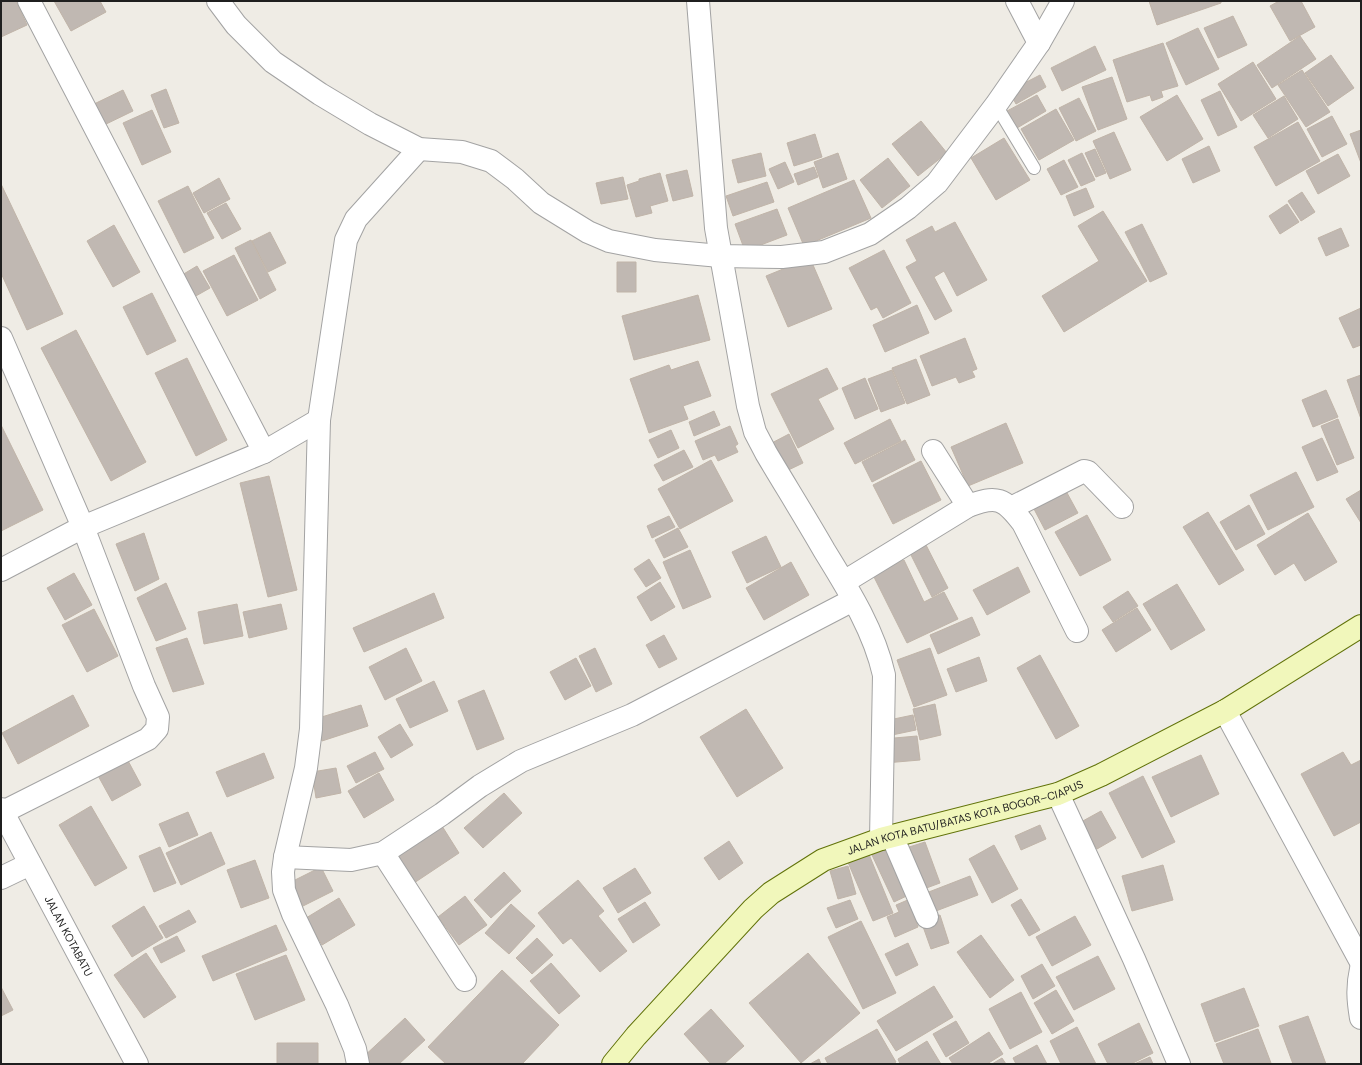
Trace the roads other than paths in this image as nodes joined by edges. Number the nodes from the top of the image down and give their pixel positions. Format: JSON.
{"nodes":[{"id":1,"x":29,"y":1,"type":"edge"},
{"id":2,"x":218,"y":1,"type":"edge"},
{"id":3,"x":698,"y":1,"type":"edge"},
{"id":4,"x":1017,"y":1,"type":"edge"},
{"id":5,"x":1063,"y":1,"type":"edge"},
{"id":6,"x":1039,"y":44,"type":"junction"},
{"id":7,"x":996,"y":105,"type":"junction"},
{"id":8,"x":419,"y":149,"type":"junction"},
{"id":9,"x":1034,"y":168,"type":"dead end"},
{"id":10,"x":720,"y":256,"type":"junction"},
{"id":11,"x":1,"y":338,"type":"edge"},
{"id":12,"x":319,"y":420,"type":"junction"},
{"id":13,"x":933,"y":451,"type":"dead end"},
{"id":14,"x":264,"y":452,"type":"junction"},
{"id":15,"x":968,"y":506,"type":"junction"},
{"id":16,"x":1122,"y":507,"type":"dead end"},
{"id":17,"x":1011,"y":508,"type":"junction"},
{"id":18,"x":83,"y":527,"type":"junction"},
{"id":19,"x":1,"y":570,"type":"edge"},
{"id":20,"x":848,"y":591,"type":"junction"},
{"id":21,"x":1361,"y":626,"type":"edge"},
{"id":22,"x":1077,"y":631,"type":"dead end"},
{"id":23,"x":1224,"y":711,"type":"junction"},
{"id":24,"x":1058,"y":794,"type":"junction"},
{"id":25,"x":2,"y":810,"type":"edge"},
{"id":26,"x":887,"y":838,"type":"junction"},
{"id":27,"x":383,"y":853,"type":"junction"},
{"id":28,"x":285,"y":857,"type":"junction"},
{"id":29,"x":30,"y":864,"type":"junction"},
{"id":30,"x":1,"y":878,"type":"edge"},
{"id":31,"x":927,"y":917,"type":"dead end"},
{"id":32,"x":1361,"y":962,"type":"edge"},
{"id":33,"x":1361,"y":969,"type":"edge"},
{"id":34,"x":465,"y":980,"type":"dead end"},
{"id":35,"x":1361,"y":1018,"type":"edge"},
{"id":36,"x":137,"y":1064,"type":"edge"},
{"id":37,"x":358,"y":1064,"type":"edge"},
{"id":38,"x":613,"y":1064,"type":"edge"},
{"id":39,"x":1179,"y":1064,"type":"edge"}],
"edges":[{"from":1,"to":14,"type":"street"},
{"from":2,"to":8,"type":"street"},
{"from":3,"to":10,"type":"street"},
{"from":4,"to":6,"type":"street"},
{"from":5,"to":6,"type":"street"},
{"from":6,"to":7,"type":"street"},
{"from":7,"to":9,"type":"lane"},
{"from":7,"to":10,"type":"street"},
{"from":8,"to":10,"type":"street"},
{"from":8,"to":12,"type":"street"},
{"from":10,"to":20,"type":"street"},
{"from":11,"to":18,"type":"street"},
{"from":12,"to":14,"type":"street"},
{"from":12,"to":28,"type":"street"},
{"from":13,"to":15,"type":"street"},
{"from":14,"to":18,"type":"street"},
{"from":15,"to":17,"type":"street"},
{"from":15,"to":20,"type":"street"},
{"from":16,"to":17,"type":"street"},
{"from":17,"to":22,"type":"street"},
{"from":18,"to":19,"type":"street"},
{"from":18,"to":25,"type":"street"},
{"from":20,"to":26,"type":"street"},
{"from":20,"to":27,"type":"street"},
{"from":21,"to":23,"type":"main road","name":"JALAN KOTA BATU/BATAS KOTA BOGOR–CIAPUS"},
{"from":23,"to":24,"type":"main road","name":"JALAN KOTA BATU/BATAS KOTA BOGOR–CIAPUS"},
{"from":23,"to":32,"type":"street"},
{"from":24,"to":26,"type":"main road","name":"JALAN KOTA BATU/BATAS KOTA BOGOR–CIAPUS"},
{"from":24,"to":39,"type":"street"},
{"from":25,"to":29,"type":"street","name":"JALAN KOTABATU"},
{"from":26,"to":31,"type":"street"},
{"from":26,"to":38,"type":"main road","name":"JALAN KOTA BATU/BATAS KOTA BOGOR–CIAPUS"},
{"from":27,"to":28,"type":"street"},
{"from":27,"to":34,"type":"street"},
{"from":28,"to":37,"type":"street"},
{"from":29,"to":30,"type":"street"},
{"from":29,"to":36,"type":"street","name":"JALAN KOTABATU"},
{"from":33,"to":35,"type":"street"}]}
